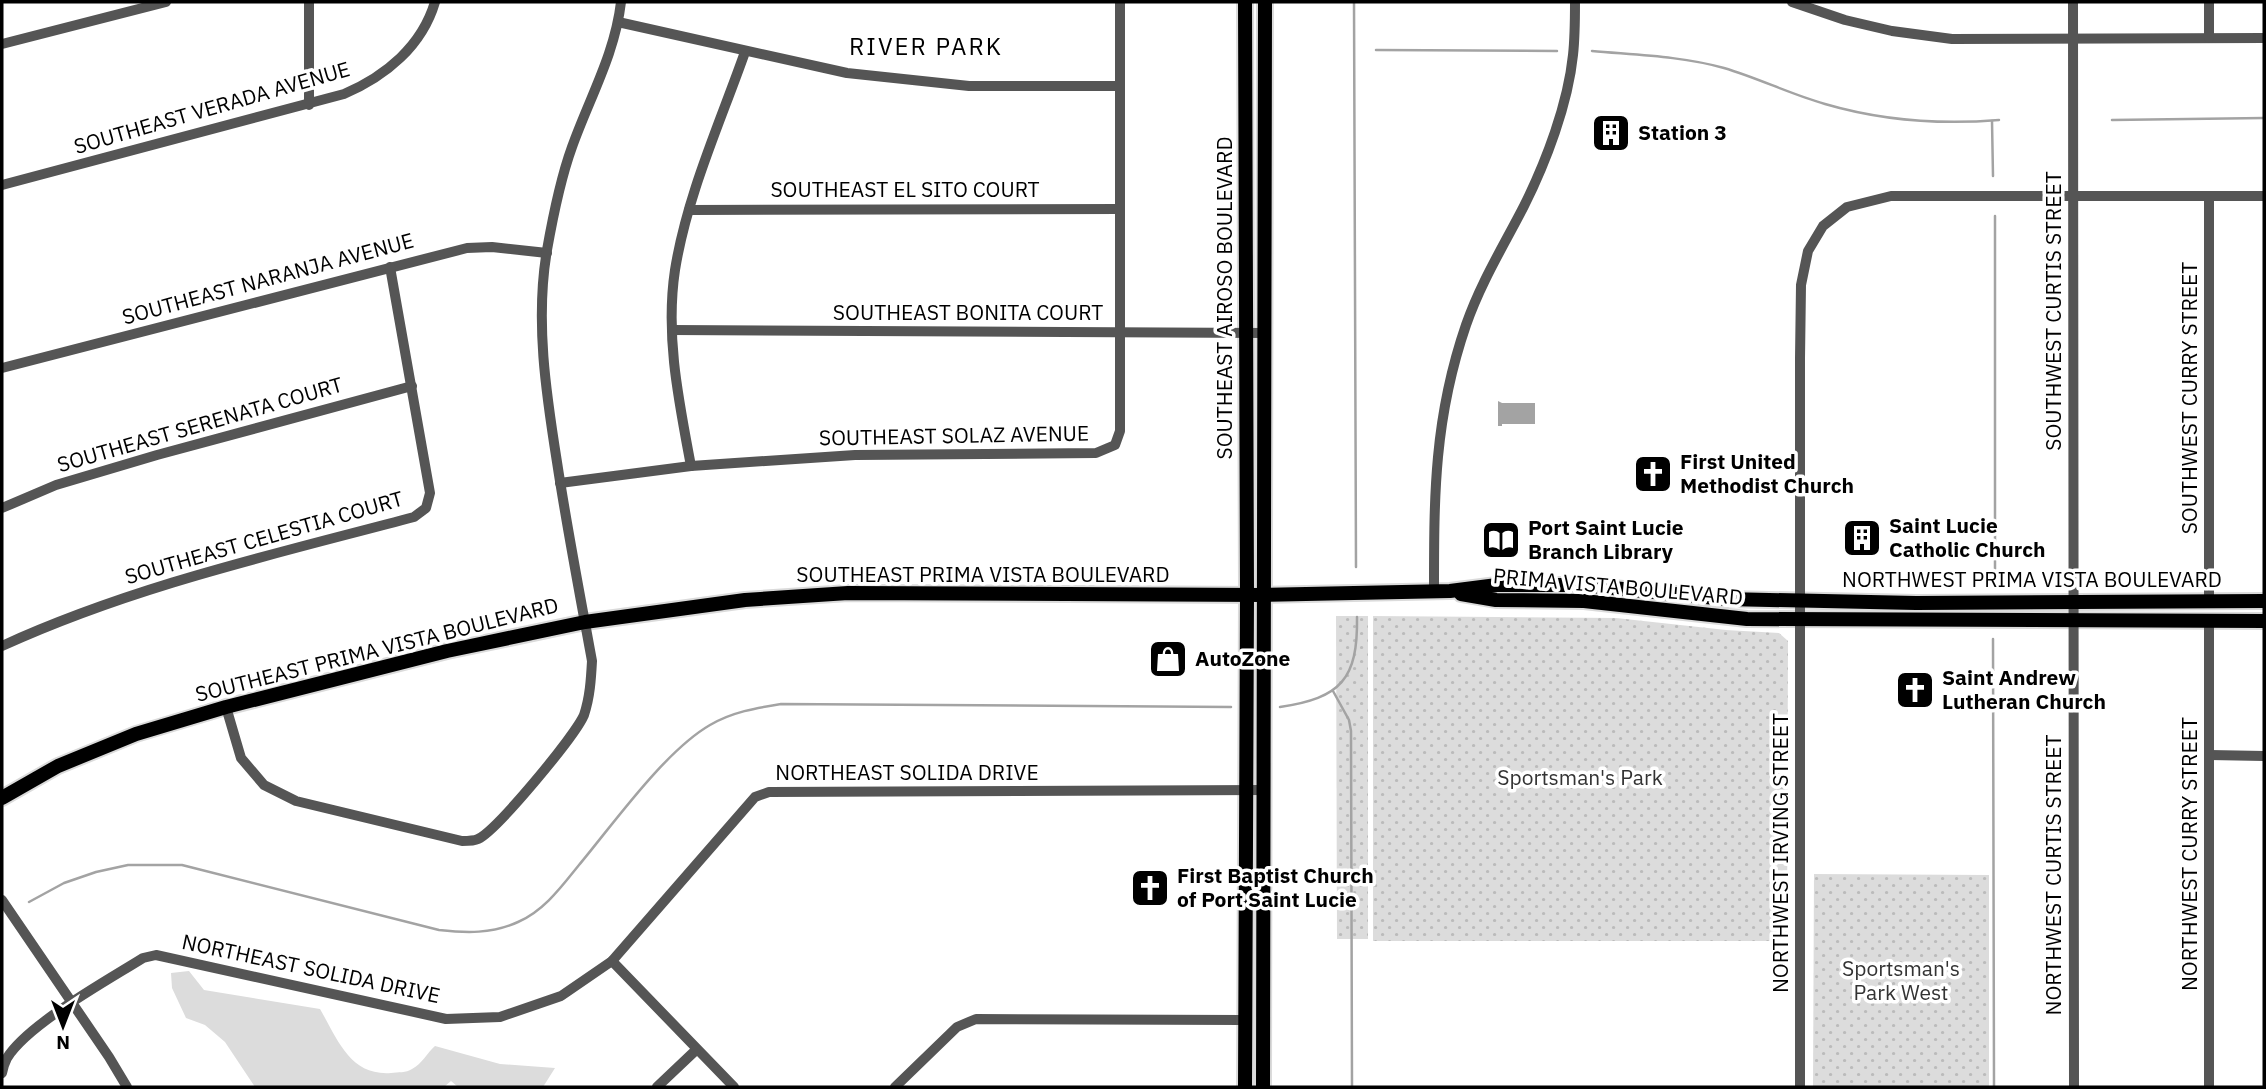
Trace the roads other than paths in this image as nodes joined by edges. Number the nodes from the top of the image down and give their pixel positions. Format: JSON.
{"nodes":[{"id":1,"x":166,"y":2,"type":"edge"},
{"id":2,"x":309,"y":2,"type":"edge"},
{"id":3,"x":435,"y":2,"type":"edge"},
{"id":4,"x":621,"y":2,"type":"edge"},
{"id":5,"x":1120,"y":2,"type":"edge"},
{"id":6,"x":1245,"y":2,"type":"edge"},
{"id":7,"x":1265,"y":2,"type":"edge"},
{"id":8,"x":1575,"y":2,"type":"edge"},
{"id":9,"x":1792,"y":2,"type":"edge"},
{"id":10,"x":2073,"y":2,"type":"edge"},
{"id":11,"x":2209,"y":2,"type":"edge"},
{"id":12,"x":618,"y":22,"type":"junction"},
{"id":13,"x":2209,"y":38,"type":"junction"},
{"id":14,"x":2264,"y":38,"type":"edge"},
{"id":15,"x":2073,"y":39,"type":"junction"},
{"id":16,"x":2,"y":44,"type":"edge"},
{"id":17,"x":745,"y":52,"type":"junction"},
{"id":18,"x":1120,"y":86,"type":"junction"},
{"id":19,"x":309,"y":104,"type":"junction"},
{"id":20,"x":1245,"y":145,"type":"junction"},
{"id":21,"x":1265,"y":145,"type":"junction"},
{"id":22,"x":2,"y":185,"type":"edge"},
{"id":23,"x":2073,"y":195,"type":"junction"},
{"id":24,"x":2209,"y":196,"type":"junction"},
{"id":25,"x":2264,"y":196,"type":"edge"},
{"id":26,"x":1120,"y":209,"type":"junction"},
{"id":27,"x":689,"y":210,"type":"junction"},
{"id":28,"x":547,"y":253,"type":"junction"},
{"id":29,"x":390,"y":267,"type":"junction"},
{"id":30,"x":672,"y":330,"type":"junction"},
{"id":31,"x":1245,"y":332,"type":"junction"},
{"id":32,"x":1265,"y":332,"type":"junction"},
{"id":33,"x":1120,"y":333,"type":"junction"},
{"id":34,"x":2,"y":368,"type":"edge"},
{"id":35,"x":412,"y":386,"type":"junction"},
{"id":36,"x":691,"y":467,"type":"junction"},
{"id":37,"x":560,"y":483,"type":"junction"},
{"id":38,"x":2,"y":508,"type":"edge"},
{"id":39,"x":1450,"y":591,"type":"junction"},
{"id":40,"x":1434,"y":592,"type":"junction"},
{"id":41,"x":1247,"y":595,"type":"junction"},
{"id":42,"x":1264,"y":595,"type":"junction"},
{"id":43,"x":1800,"y":600,"type":"junction"},
{"id":44,"x":2209,"y":600,"type":"junction"},
{"id":45,"x":2073,"y":601,"type":"junction"},
{"id":46,"x":2264,"y":601,"type":"edge"},
{"id":47,"x":1800,"y":620,"type":"junction"},
{"id":48,"x":2073,"y":620,"type":"junction"},
{"id":49,"x":2264,"y":621,"type":"edge"},
{"id":50,"x":585,"y":622,"type":"junction"},
{"id":51,"x":2209,"y":622,"type":"junction"},
{"id":52,"x":2,"y":646,"type":"edge"},
{"id":53,"x":226,"y":707,"type":"junction"},
{"id":54,"x":2210,"y":755,"type":"junction"},
{"id":55,"x":2264,"y":756,"type":"edge"},
{"id":56,"x":1246,"y":790,"type":"junction"},
{"id":57,"x":1264,"y":790,"type":"junction"},
{"id":58,"x":2,"y":798,"type":"edge"},
{"id":59,"x":2,"y":900,"type":"edge"},
{"id":60,"x":612,"y":961,"type":"junction"},
{"id":61,"x":72,"y":1003,"type":"junction"},
{"id":62,"x":1243,"y":1020,"type":"junction"},
{"id":63,"x":696,"y":1050,"type":"junction"},
{"id":64,"x":2,"y":1073,"type":"edge"},
{"id":65,"x":898,"y":1086,"type":"edge"},
{"id":66,"x":127,"y":1087,"type":"edge"},
{"id":67,"x":657,"y":1087,"type":"edge"},
{"id":68,"x":734,"y":1087,"type":"edge"},
{"id":69,"x":1245,"y":1087,"type":"edge"},
{"id":70,"x":1264,"y":1087,"type":"edge"},
{"id":71,"x":1800,"y":1087,"type":"edge"},
{"id":72,"x":2074,"y":1087,"type":"edge"},
{"id":73,"x":2209,"y":1087,"type":"edge"}],
"edges":[{"from":1,"to":16,"type":"street"},
{"from":2,"to":19,"type":"street"},
{"from":3,"to":19,"type":"street","name":"SOUTHEAST VERADA AVENUE"},
{"from":4,"to":12,"type":"street"},
{"from":5,"to":18,"type":"street","name":"SOUTHEAST SOLAZ AVENUE"},
{"from":6,"to":20,"type":"main road","name":"SOUTHEAST AIROSO BOULEVARD"},
{"from":7,"to":21,"type":"main road","name":"SOUTHEAST AIROSO BOULEVARD"},
{"from":8,"to":40,"type":"street"},
{"from":9,"to":15,"type":"street"},
{"from":10,"to":15,"type":"street","name":"SOUTHWEST CURTIS STREET"},
{"from":11,"to":13,"type":"street"},
{"from":12,"to":17,"type":"street"},
{"from":12,"to":28,"type":"street"},
{"from":13,"to":14,"type":"street"},
{"from":13,"to":15,"type":"street"},
{"from":15,"to":23,"type":"street","name":"SOUTHWEST CURTIS STREET"},
{"from":17,"to":18,"type":"street"},
{"from":17,"to":27,"type":"street"},
{"from":18,"to":26,"type":"street","name":"SOUTHEAST SOLAZ AVENUE"},
{"from":19,"to":22,"type":"street","name":"SOUTHEAST VERADA AVENUE"},
{"from":20,"to":21,"type":"main road"},
{"from":20,"to":31,"type":"main road","name":"SOUTHEAST AIROSO BOULEVARD"},
{"from":21,"to":32,"type":"main road","name":"SOUTHEAST AIROSO BOULEVARD"},
{"from":23,"to":24,"type":"street"},
{"from":23,"to":43,"type":"street","name":"NORTHWEST IRVING STREET"},
{"from":23,"to":45,"type":"street","name":"SOUTHWEST CURTIS STREET"},
{"from":24,"to":25,"type":"street"},
{"from":24,"to":44,"type":"street","name":"SOUTHWEST CURRY STREET"},
{"from":26,"to":27,"type":"street","name":"SOUTHEAST EL SITO COURT"},
{"from":26,"to":33,"type":"street","name":"SOUTHEAST SOLAZ AVENUE"},
{"from":27,"to":30,"type":"street"},
{"from":28,"to":29,"type":"street","name":"SOUTHEAST NARANJA AVENUE"},
{"from":28,"to":37,"type":"street"},
{"from":29,"to":34,"type":"street","name":"SOUTHEAST NARANJA AVENUE"},
{"from":29,"to":35,"type":"street","name":"SOUTHEAST CELESTIA COURT"},
{"from":30,"to":33,"type":"street","name":"SOUTHEAST BONITA COURT"},
{"from":30,"to":36,"type":"street"},
{"from":31,"to":32,"type":"street","name":"SOUTHEAST BONITA COURT"},
{"from":31,"to":33,"type":"street","name":"SOUTHEAST BONITA COURT"},
{"from":31,"to":41,"type":"main road","name":"SOUTHEAST AIROSO BOULEVARD"},
{"from":32,"to":42,"type":"main road","name":"SOUTHEAST AIROSO BOULEVARD"},
{"from":33,"to":36,"type":"street","name":"SOUTHEAST SOLAZ AVENUE"},
{"from":35,"to":38,"type":"street","name":"SOUTHEAST SERENATA COURT"},
{"from":35,"to":52,"type":"street","name":"SOUTHEAST CELESTIA COURT"},
{"from":36,"to":37,"type":"street","name":"SOUTHEAST SOLAZ AVENUE"},
{"from":37,"to":50,"type":"street"},
{"from":39,"to":40,"type":"main road","name":"SOUTHEAST PRIMA VISTA BOULEVARD"},
{"from":39,"to":43,"type":"main road","name":"PRIMA VISTA BOULEVARD"},
{"from":39,"to":47,"type":"main road","name":"PRIMA VISTA BOULEVARD"},
{"from":40,"to":42,"type":"main road","name":"SOUTHEAST PRIMA VISTA BOULEVARD"},
{"from":41,"to":42,"type":"main road","name":"SOUTHEAST PRIMA VISTA BOULEVARD"},
{"from":41,"to":50,"type":"main road","name":"SOUTHEAST PRIMA VISTA BOULEVARD"},
{"from":41,"to":56,"type":"main road","name":"SOUTHEAST AIROSO BOULEVARD"},
{"from":42,"to":57,"type":"main road","name":"SOUTHEAST AIROSO BOULEVARD"},
{"from":43,"to":45,"type":"main road","name":"NORTHWEST PRIMA VISTA BOULEVARD"},
{"from":43,"to":47,"type":"street","name":"NORTHWEST IRVING STREET"},
{"from":44,"to":45,"type":"main road","name":"NORTHWEST PRIMA VISTA BOULEVARD"},
{"from":44,"to":46,"type":"main road","name":"NORTHWEST PRIMA VISTA BOULEVARD"},
{"from":45,"to":48,"type":"street","name":"SOUTHWEST CURTIS STREET"},
{"from":47,"to":48,"type":"main road","name":"NORTHWEST PRIMA VISTA BOULEVARD"},
{"from":47,"to":71,"type":"street","name":"NORTHWEST IRVING STREET"},
{"from":48,"to":51,"type":"main road","name":"NORTHWEST PRIMA VISTA BOULEVARD"},
{"from":48,"to":72,"type":"street","name":"NORTHWEST CURTIS STREET"},
{"from":49,"to":51,"type":"main road","name":"NORTHWEST PRIMA VISTA BOULEVARD"},
{"from":50,"to":53,"type":"main road","name":"SOUTHEAST PRIMA VISTA BOULEVARD"},
{"from":50,"to":53,"type":"street"},
{"from":51,"to":54,"type":"street","name":"NORTHWEST CURRY STREET"},
{"from":53,"to":58,"type":"main road","name":"SOUTHEAST PRIMA VISTA BOULEVARD"},
{"from":54,"to":55,"type":"street"},
{"from":54,"to":73,"type":"street","name":"NORTHWEST CURRY STREET"},
{"from":56,"to":57,"type":"street","name":"NORTHEAST SOLIDA DRIVE"},
{"from":56,"to":60,"type":"street","name":"NORTHEAST SOLIDA DRIVE"},
{"from":56,"to":62,"type":"main road","name":"SOUTHEAST AIROSO BOULEVARD"},
{"from":57,"to":70,"type":"main road","name":"SOUTHEAST AIROSO BOULEVARD"},
{"from":59,"to":61,"type":"street"},
{"from":60,"to":61,"type":"street","name":"NORTHEAST SOLIDA DRIVE"},
{"from":60,"to":63,"type":"street"},
{"from":61,"to":64,"type":"street","name":"NORTHEAST SOLIDA DRIVE"},
{"from":61,"to":66,"type":"street"},
{"from":62,"to":65,"type":"street"},
{"from":62,"to":69,"type":"main road","name":"SOUTHEAST AIROSO BOULEVARD"},
{"from":63,"to":67,"type":"street"},
{"from":63,"to":68,"type":"street"}]}
